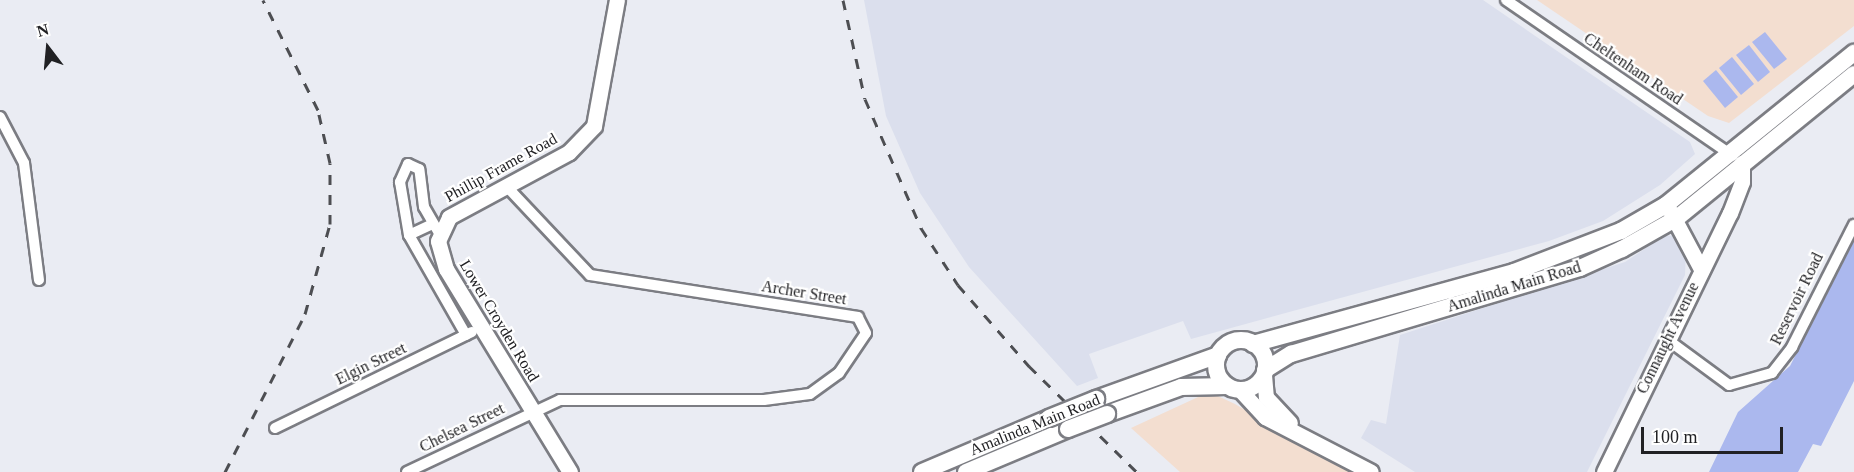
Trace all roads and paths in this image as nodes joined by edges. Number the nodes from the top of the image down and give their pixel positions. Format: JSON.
{"nodes":[{"id":1,"x":617,"y":0,"type":"edge"},
{"id":2,"x":1506,"y":0,"type":"edge"},
{"id":3,"x":1854,"y":52,"type":"edge"},
{"id":4,"x":1854,"y":74,"type":"edge"},
{"id":5,"x":0,"y":117,"type":"edge"},
{"id":6,"x":1735,"y":158,"type":"junction"},
{"id":7,"x":507,"y":188,"type":"junction"},
{"id":8,"x":1671,"y":212,"type":"junction"},
{"id":9,"x":1854,"y":225,"type":"edge"},
{"id":10,"x":436,"y":229,"type":"junction"},
{"id":11,"x":410,"y":235,"type":"junction"},
{"id":12,"x":1701,"y":269,"type":"junction"},
{"id":13,"x":39,"y":280,"type":"dead end"},
{"id":14,"x":480,"y":328,"type":"junction"},
{"id":15,"x":465,"y":334,"type":"junction"},
{"id":16,"x":1668,"y":340,"type":"junction"},
{"id":17,"x":1253,"y":344,"type":"junction"},
{"id":18,"x":1218,"y":355,"type":"junction"},
{"id":19,"x":1264,"y":372,"type":"junction"},
{"id":20,"x":1233,"y":388,"type":"junction"},
{"id":21,"x":531,"y":411,"type":"junction"},
{"id":22,"x":275,"y":428,"type":"dead end"},
{"id":23,"x":1302,"y":433,"type":"junction"},
{"id":24,"x":406,"y":472,"type":"edge"},
{"id":25,"x":570,"y":472,"type":"edge"},
{"id":26,"x":922,"y":472,"type":"edge"},
{"id":27,"x":966,"y":472,"type":"edge"},
{"id":28,"x":1371,"y":472,"type":"edge"},
{"id":29,"x":1604,"y":472,"type":"edge"}],
"edges":[{"from":1,"to":7,"type":"street","name":"Phillip Frame Road"},
{"from":2,"to":6,"type":"street","name":"Cheltenham Road"},
{"from":3,"to":6,"type":"main road"},
{"from":4,"to":6,"type":"main road"},
{"from":5,"to":13,"type":"street"},
{"from":6,"to":8,"type":"main road","name":"Amalinda Main Road"},
{"from":6,"to":12,"type":"street","name":"Connaught Avenue"},
{"from":7,"to":10,"type":"street","name":"Phillip Frame Road"},
{"from":7,"to":21,"type":"street","name":"Archer Street"},
{"from":8,"to":12,"type":"street","name":"Connaught Avenue"},
{"from":8,"to":17,"type":"main road","name":"Amalinda Main Road"},
{"from":8,"to":19,"type":"main road","name":"Amalinda Main Road"},
{"from":9,"to":16,"type":"street","name":"Reservoir Road"},
{"from":10,"to":11,"type":"street"},
{"from":10,"to":11,"type":"street","name":"Lower Croyden Road"},
{"from":10,"to":14,"type":"street","name":"Lower Croyden Road"},
{"from":11,"to":15,"type":"street","name":"Lower Croyden Road"},
{"from":12,"to":16,"type":"street","name":"Connaught Avenue"},
{"from":14,"to":15,"type":"street","name":"Elgin Street"},
{"from":14,"to":21,"type":"street","name":"Lower Croyden Road"},
{"from":15,"to":22,"type":"street","name":"Elgin Street"},
{"from":16,"to":29,"type":"street","name":"Connaught Avenue"},
{"from":17,"to":18,"type":"main road","name":"Amalinda Main Road"},
{"from":17,"to":19,"type":"main road"},
{"from":18,"to":20,"type":"main road"},
{"from":18,"to":26,"type":"main road","name":"Amalinda Main Road","bridge":true},
{"from":19,"to":20,"type":"main road","name":"Amalinda Main Road"},
{"from":19,"to":23,"type":"street"},
{"from":20,"to":23,"type":"street"},
{"from":20,"to":27,"type":"main road","name":"Amalinda Main Road","bridge":true},
{"from":21,"to":24,"type":"street","name":"Chelsea Street"},
{"from":21,"to":25,"type":"street","name":"Lower Croyden Road"},
{"from":23,"to":28,"type":"street"}]}
